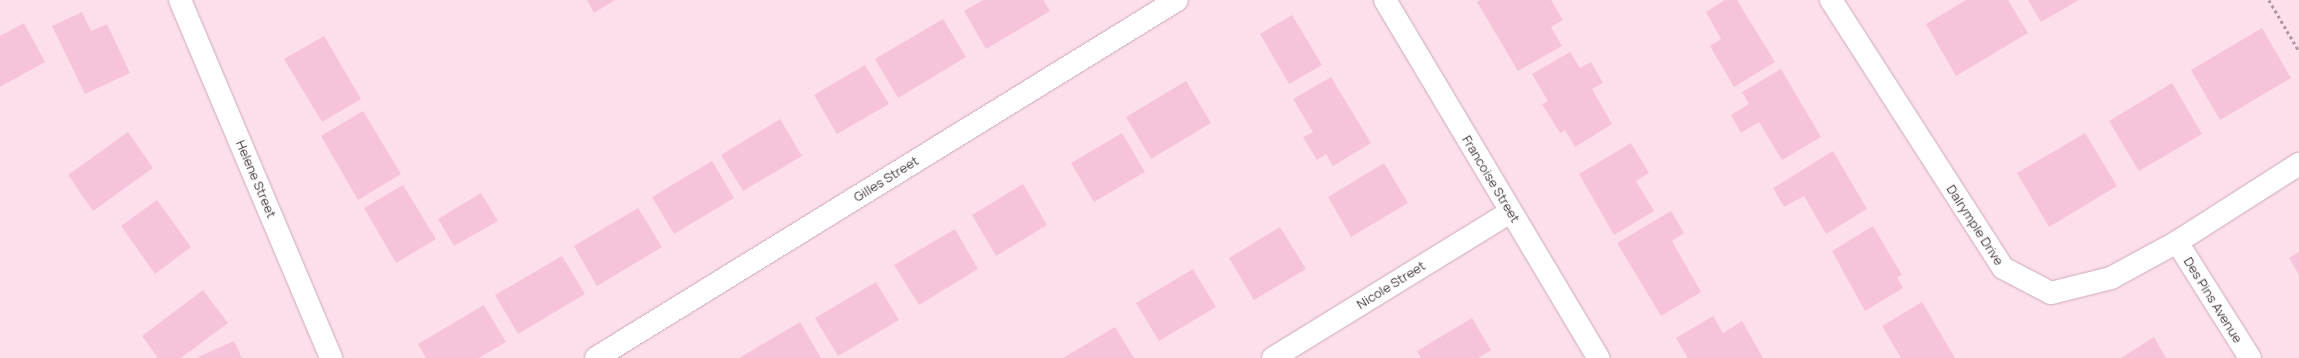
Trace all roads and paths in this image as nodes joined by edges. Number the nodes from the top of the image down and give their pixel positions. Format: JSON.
{"nodes":[{"id":1,"x":180,"y":0,"type":"edge"},
{"id":2,"x":1177,"y":0,"type":"edge"},
{"id":3,"x":1385,"y":0,"type":"edge"},
{"id":4,"x":1831,"y":0,"type":"edge"},
{"id":5,"x":2268,"y":0,"type":"edge"},
{"id":6,"x":2299,"y":51,"type":"edge"},
{"id":7,"x":2299,"y":164,"type":"edge"},
{"id":8,"x":1510,"y":212,"type":"junction"},
{"id":9,"x":2176,"y":242,"type":"junction"},
{"id":10,"x":331,"y":358,"type":"edge"},
{"id":11,"x":596,"y":358,"type":"edge"},
{"id":12,"x":1273,"y":358,"type":"edge"},
{"id":13,"x":1598,"y":358,"type":"edge"},
{"id":14,"x":2250,"y":358,"type":"edge"}],
"edges":[{"from":1,"to":10,"type":"street","name":"Helene Street"},
{"from":2,"to":11,"type":"street","name":"Gilles Street"},
{"from":3,"to":8,"type":"street","name":"Francoise Street"},
{"from":4,"to":9,"type":"street","name":"Dalrymple Drive"},
{"from":5,"to":6,"type":"path"},
{"from":7,"to":9,"type":"street","name":"Dalrymple Drive"},
{"from":8,"to":12,"type":"street","name":"Nicole Street"},
{"from":8,"to":13,"type":"street","name":"Francoise Street"},
{"from":9,"to":14,"type":"street","name":"Des Pins Avenue"}]}
